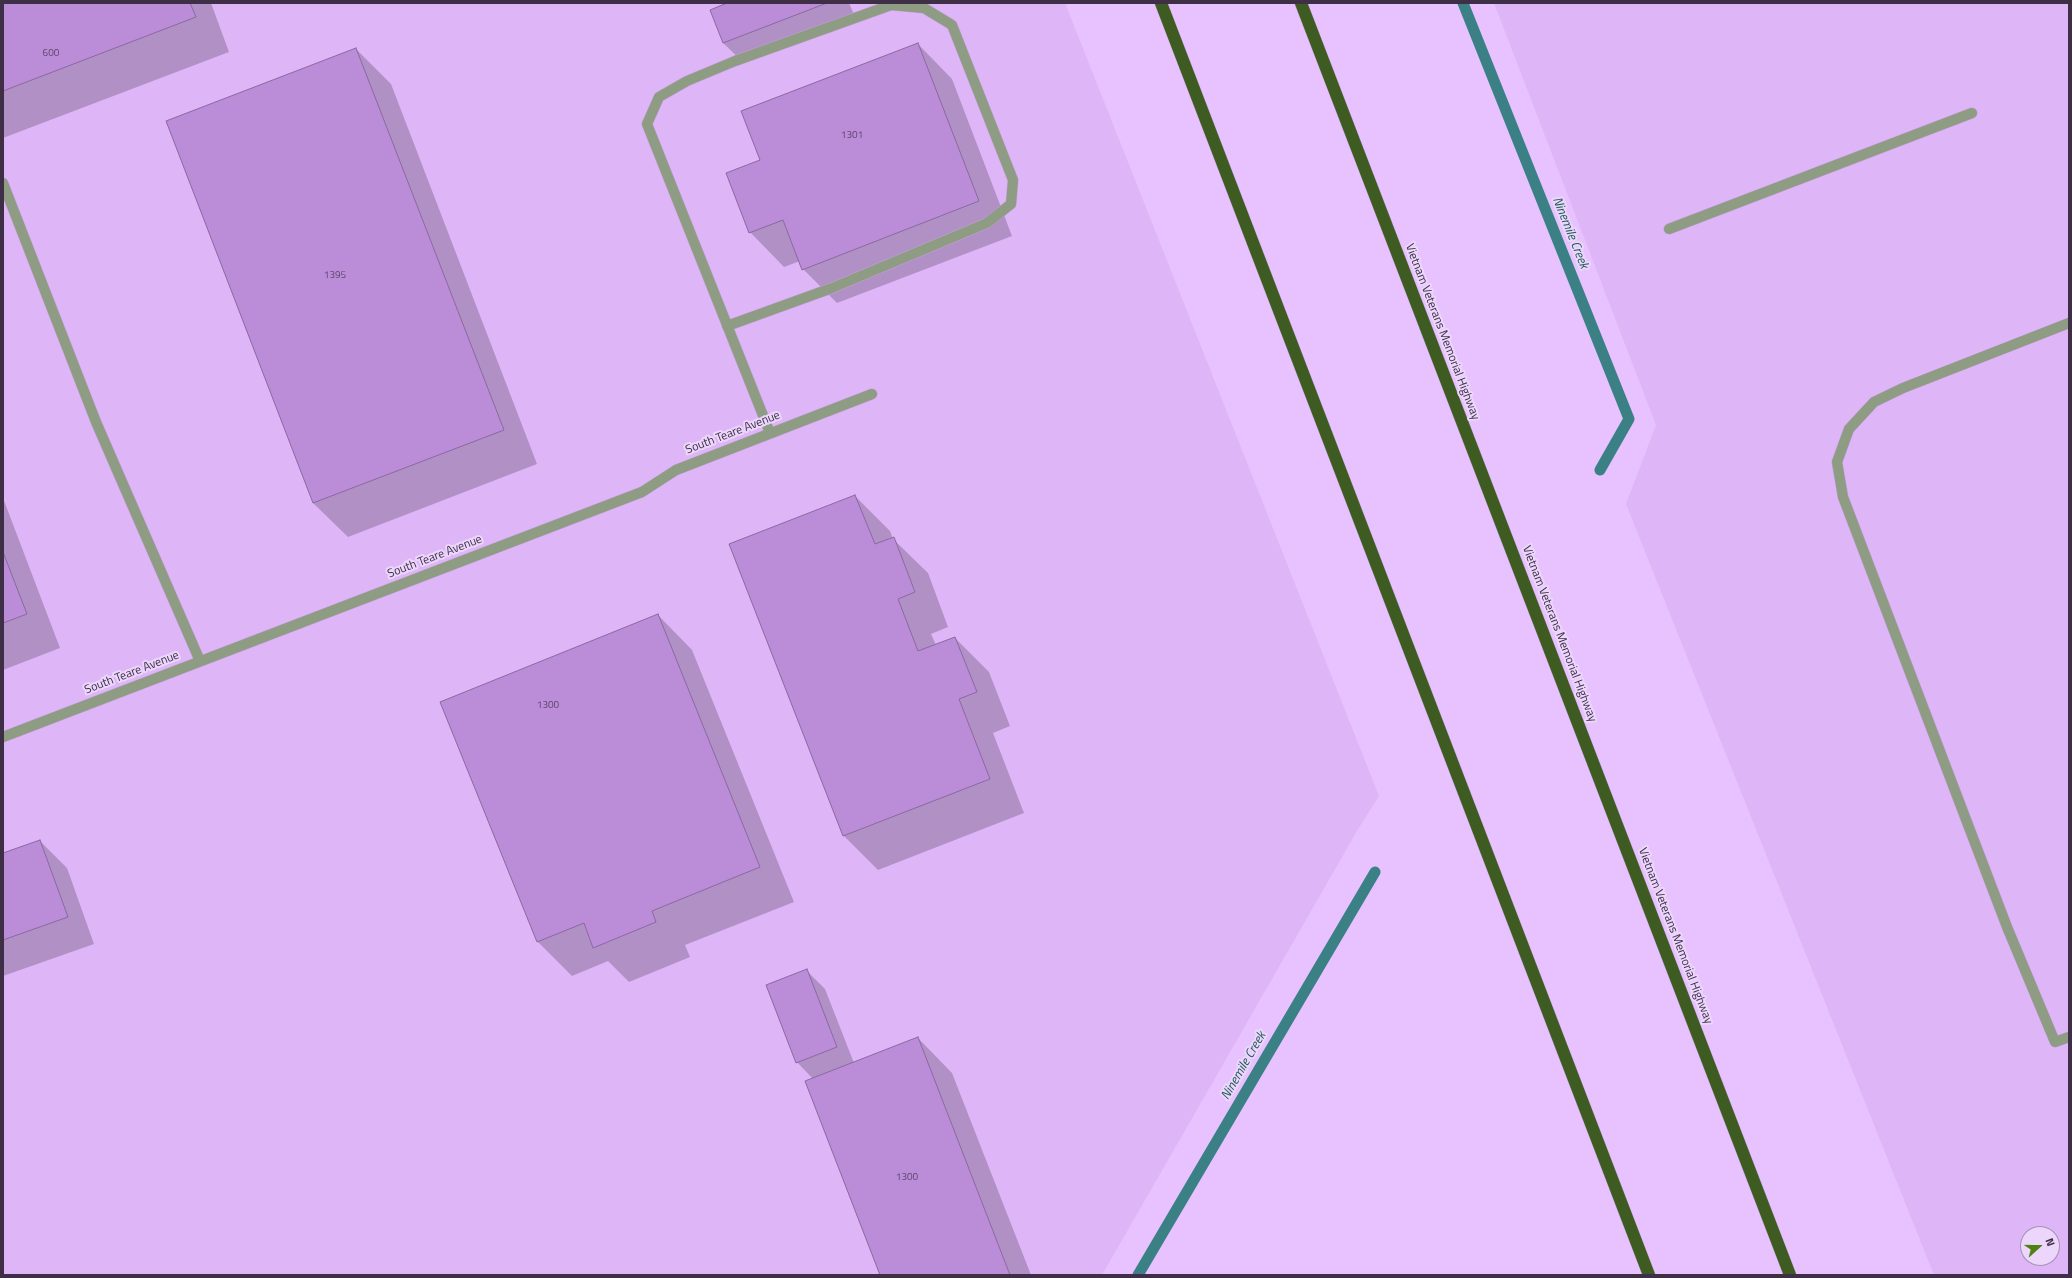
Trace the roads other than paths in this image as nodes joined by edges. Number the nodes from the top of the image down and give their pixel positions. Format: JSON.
{"nodes":[{"id":1,"x":1161,"y":3,"type":"edge"},
{"id":2,"x":1301,"y":3,"type":"edge"},
{"id":3,"x":1972,"y":112,"type":"dead end"},
{"id":4,"x":3,"y":183,"type":"edge"},
{"id":5,"x":1669,"y":229,"type":"dead end"},
{"id":6,"x":2069,"y":323,"type":"edge"},
{"id":7,"x":727,"y":326,"type":"junction"},
{"id":8,"x":872,"y":394,"type":"dead end"},
{"id":9,"x":770,"y":433,"type":"junction"},
{"id":10,"x":200,"y":661,"type":"junction"},
{"id":11,"x":3,"y":737,"type":"edge"},
{"id":12,"x":2069,"y":1037,"type":"edge"},
{"id":13,"x":1649,"y":1275,"type":"edge"},
{"id":14,"x":1790,"y":1275,"type":"edge"}],
"edges":[{"from":1,"to":13,"type":"highway"},
{"from":2,"to":14,"type":"highway","name":"Vietnam Veterans Memorial Highway"},
{"from":3,"to":5,"type":"street"},
{"from":4,"to":10,"type":"street"},
{"from":6,"to":12,"type":"street"},
{"from":7,"to":7,"type":"street"},
{"from":7,"to":9,"type":"street"},
{"from":8,"to":9,"type":"street","name":"South Teare Avenue"},
{"from":9,"to":10,"type":"street","name":"South Teare Avenue"},
{"from":10,"to":11,"type":"street","name":"South Teare Avenue"}]}
